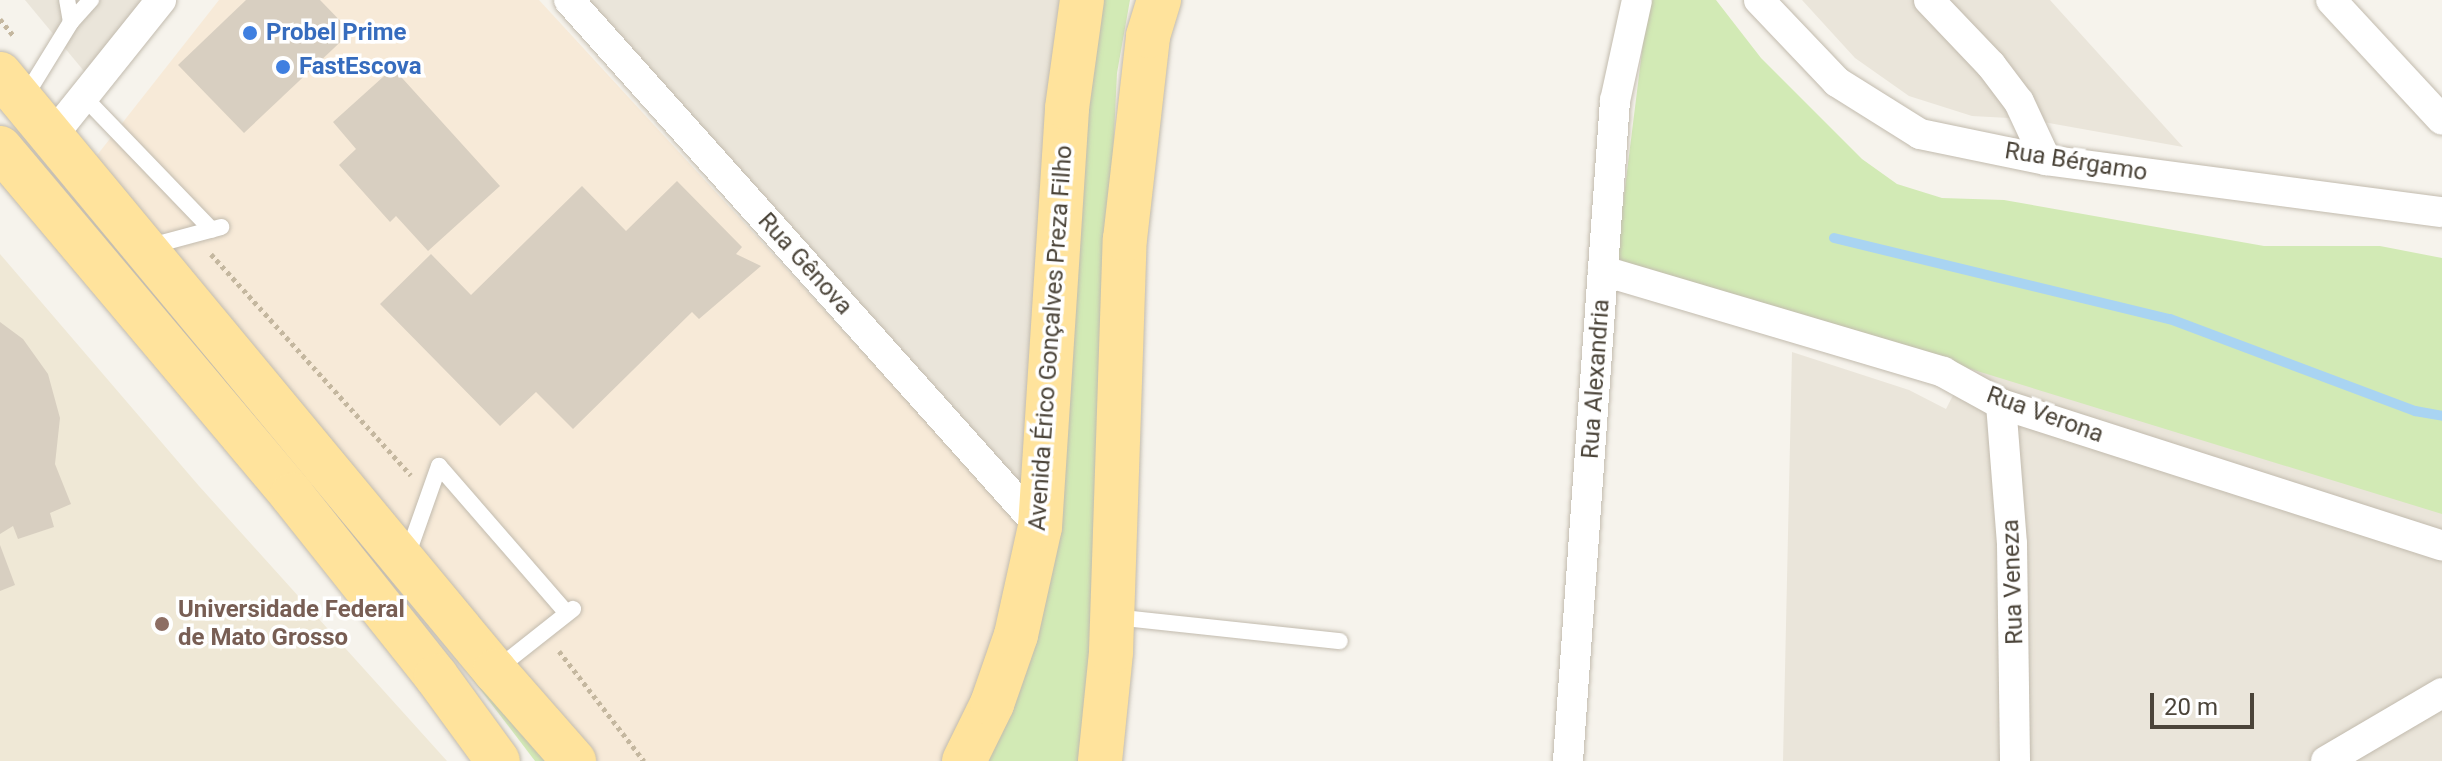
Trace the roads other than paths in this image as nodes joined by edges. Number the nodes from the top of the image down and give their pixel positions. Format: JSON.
{"nodes":[{"id":1,"x":67,"y":0,"type":"edge"},
{"id":2,"x":91,"y":0,"type":"edge"},
{"id":3,"x":161,"y":0,"type":"edge"},
{"id":4,"x":569,"y":0,"type":"edge"},
{"id":5,"x":1082,"y":0,"type":"edge"},
{"id":6,"x":1159,"y":0,"type":"edge"},
{"id":7,"x":1637,"y":0,"type":"edge"},
{"id":8,"x":1759,"y":0,"type":"edge"},
{"id":9,"x":1929,"y":0,"type":"edge"},
{"id":10,"x":2331,"y":0,"type":"edge"},
{"id":11,"x":71,"y":22,"type":"junction"},
{"id":12,"x":12,"y":87,"type":"edge"},
{"id":13,"x":82,"y":95,"type":"junction"},
{"id":14,"x":2442,"y":120,"type":"edge"},
{"id":15,"x":53,"y":135,"type":"junction"},
{"id":16,"x":0,"y":148,"type":"edge"},
{"id":17,"x":2046,"y":160,"type":"junction"},
{"id":18,"x":2442,"y":212,"type":"edge"},
{"id":19,"x":146,"y":247,"type":"junction"},
{"id":20,"x":1603,"y":271,"type":"junction"},
{"id":21,"x":2001,"y":404,"type":"junction"},
{"id":22,"x":1040,"y":527,"type":"junction"},
{"id":23,"x":2442,"y":546,"type":"edge"},
{"id":24,"x":405,"y":562,"type":"junction"},
{"id":25,"x":1113,"y":617,"type":"junction"},
{"id":26,"x":1340,"y":641,"type":"dead end"},
{"id":27,"x":495,"y":671,"type":"junction"},
{"id":28,"x":2442,"y":693,"type":"edge"},
{"id":29,"x":498,"y":761,"type":"edge"},
{"id":30,"x":574,"y":761,"type":"edge"},
{"id":31,"x":964,"y":761,"type":"edge"},
{"id":32,"x":1100,"y":761,"type":"edge"},
{"id":33,"x":1568,"y":761,"type":"edge"},
{"id":34,"x":2015,"y":761,"type":"edge"},
{"id":35,"x":2326,"y":761,"type":"edge"}],
"edges":[{"from":1,"to":11,"type":"lane"},
{"from":2,"to":11,"type":"lane"},
{"from":3,"to":13,"type":"street"},
{"from":4,"to":22,"type":"street","name":"Rua Gênova"},
{"from":5,"to":22,"type":"main road","name":"Avenida Érico Gonçalves Preza Filho"},
{"from":6,"to":25,"type":"main road"},
{"from":7,"to":20,"type":"street","name":"Rua Alexandria"},
{"from":8,"to":17,"type":"street","name":"Rua Bérgamo"},
{"from":9,"to":17,"type":"street"},
{"from":10,"to":14,"type":"street"},
{"from":11,"to":12,"type":"lane"},
{"from":12,"to":15,"type":"main road"},
{"from":13,"to":15,"type":"street"},
{"from":13,"to":19,"type":"lane"},
{"from":15,"to":19,"type":"main road"},
{"from":16,"to":29,"type":"main road"},
{"from":17,"to":18,"type":"street","name":"Rua Bérgamo"},
{"from":19,"to":24,"type":"main road"},
{"from":20,"to":21,"type":"street","name":"Rua Verona"},
{"from":20,"to":33,"type":"street","name":"Rua Alexandria"},
{"from":21,"to":23,"type":"street","name":"Rua Verona"},
{"from":21,"to":34,"type":"street","name":"Rua Veneza"},
{"from":22,"to":31,"type":"main road","name":"Avenida Érico Gonçalves Preza Filho"},
{"from":24,"to":27,"type":"main road"},
{"from":24,"to":27,"type":"lane"},
{"from":25,"to":26,"type":"lane"},
{"from":25,"to":32,"type":"main road"},
{"from":27,"to":30,"type":"main road"},
{"from":28,"to":35,"type":"street"}]}
